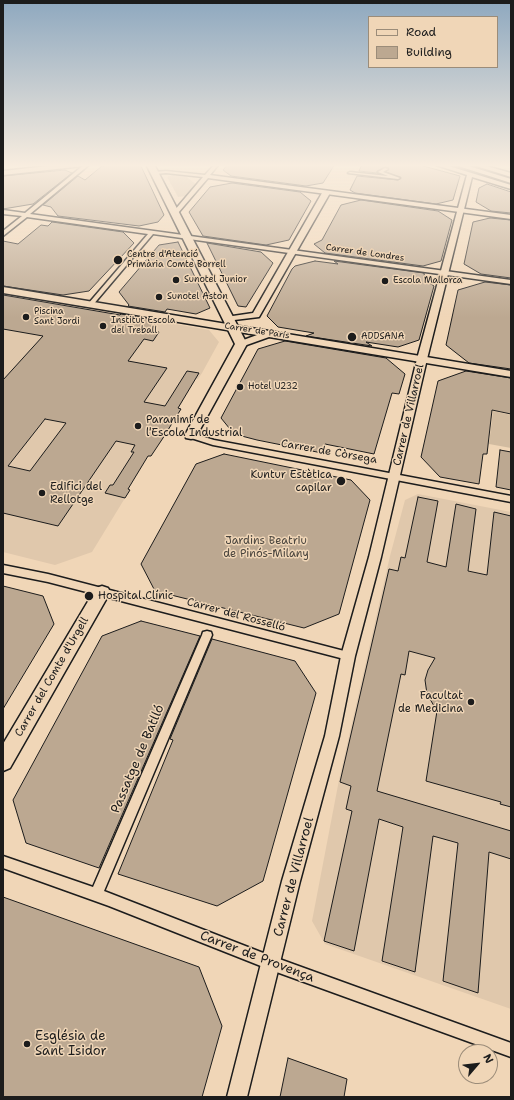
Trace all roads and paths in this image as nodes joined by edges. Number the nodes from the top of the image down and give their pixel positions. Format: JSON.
{"nodes":[{"id":1,"x":27,"y":215,"type":"edge"},
{"id":2,"x":29,"y":215,"type":"edge"},
{"id":3,"x":178,"y":215,"type":"edge"},
{"id":4,"x":313,"y":215,"type":"edge"},
{"id":5,"x":460,"y":215,"type":"edge"},
{"id":6,"x":499,"y":215,"type":"edge"},
{"id":7,"x":511,"y":217,"type":"edge"},
{"id":8,"x":3,"y":234,"type":"edge"},
{"id":9,"x":151,"y":234,"type":"junction"},
{"id":10,"x":188,"y":237,"type":"junction"},
{"id":11,"x":291,"y":252,"type":"junction"},
{"id":12,"x":445,"y":273,"type":"junction"},
{"id":13,"x":511,"y":282,"type":"edge"},
{"id":14,"x":3,"y":290,"type":"edge"},
{"id":15,"x":90,"y":305,"type":"junction"},
{"id":16,"x":256,"y":315,"type":"junction"},
{"id":17,"x":231,"y":324,"type":"junction"},
{"id":18,"x":270,"y":333,"type":"junction"},
{"id":19,"x":241,"y":344,"type":"junction"},
{"id":20,"x":422,"y":359,"type":"junction"},
{"id":21,"x":511,"y":374,"type":"edge"},
{"id":22,"x":192,"y":435,"type":"joint"},
{"id":23,"x":394,"y":475,"type":"junction"},
{"id":24,"x":511,"y":499,"type":"edge"},
{"id":25,"x":3,"y":569,"type":"edge"},
{"id":26,"x":102,"y":592,"type":"junction"},
{"id":27,"x":207,"y":634,"type":"dead end"},
{"id":28,"x":341,"y":654,"type":"junction"},
{"id":29,"x":3,"y":762,"type":"edge"},
{"id":30,"x":3,"y":862,"type":"edge"},
{"id":31,"x":96,"y":895,"type":"junction"},
{"id":32,"x":271,"y":963,"type":"junction"},
{"id":33,"x":511,"y":1050,"type":"edge"},
{"id":34,"x":237,"y":1097,"type":"edge"}],
"edges":[{"from":1,"to":8,"type":"street"},
{"from":2,"to":9,"type":"street","name":"Carrer de Londres"},
{"from":3,"to":10,"type":"main road"},
{"from":4,"to":11,"type":"main road"},
{"from":5,"to":12,"type":"street","name":"Carrer de Villarroel"},
{"from":6,"to":7,"type":"street"},
{"from":9,"to":10,"type":"street","name":"Carrer de Londres"},
{"from":9,"to":15,"type":"street"},
{"from":10,"to":11,"type":"street","name":"Carrer de Londres"},
{"from":10,"to":17,"type":"main road"},
{"from":11,"to":12,"type":"street","name":"Carrer de Londres"},
{"from":11,"to":16,"type":"main road"},
{"from":12,"to":13,"type":"street","name":"Carrer de Londres"},
{"from":12,"to":20,"type":"street","name":"Carrer de Villarroel"},
{"from":14,"to":15,"type":"main road","name":"Carrer de París"},
{"from":15,"to":17,"type":"main road","name":"Carrer de París"},
{"from":16,"to":17,"type":"main road"},
{"from":16,"to":18,"type":"main road"},
{"from":17,"to":18,"type":"main road","name":"Carrer de París"},
{"from":17,"to":19,"type":"main road"},
{"from":18,"to":19,"type":"main road"},
{"from":18,"to":20,"type":"main road","name":"Carrer de París"},
{"from":19,"to":22,"type":"main road"},
{"from":20,"to":21,"type":"main road","name":"Carrer de París"},
{"from":20,"to":23,"type":"street","name":"Carrer de Villarroel"},
{"from":22,"to":23,"type":"street","name":"Carrer de Còrsega"},
{"from":23,"to":24,"type":"street","name":"Carrer de Còrsega"},
{"from":23,"to":28,"type":"street","name":"Carrer de Villarroel"},
{"from":25,"to":26,"type":"street","name":"Carrer del Rosselló"},
{"from":26,"to":28,"type":"street","name":"Carrer del Rosselló"},
{"from":26,"to":29,"type":"main road","name":"Carrer del Comte d'Urgell"},
{"from":27,"to":31,"type":"street","name":"Passatge de Batlló"},
{"from":28,"to":32,"type":"street","name":"Carrer de Villarroel"},
{"from":30,"to":31,"type":"street","name":"Carrer de Provença"},
{"from":31,"to":32,"type":"street","name":"Carrer de Provença"},
{"from":32,"to":33,"type":"street","name":"Carrer de Provença"},
{"from":32,"to":34,"type":"street","name":"Carrer de Villarroel"}]}
